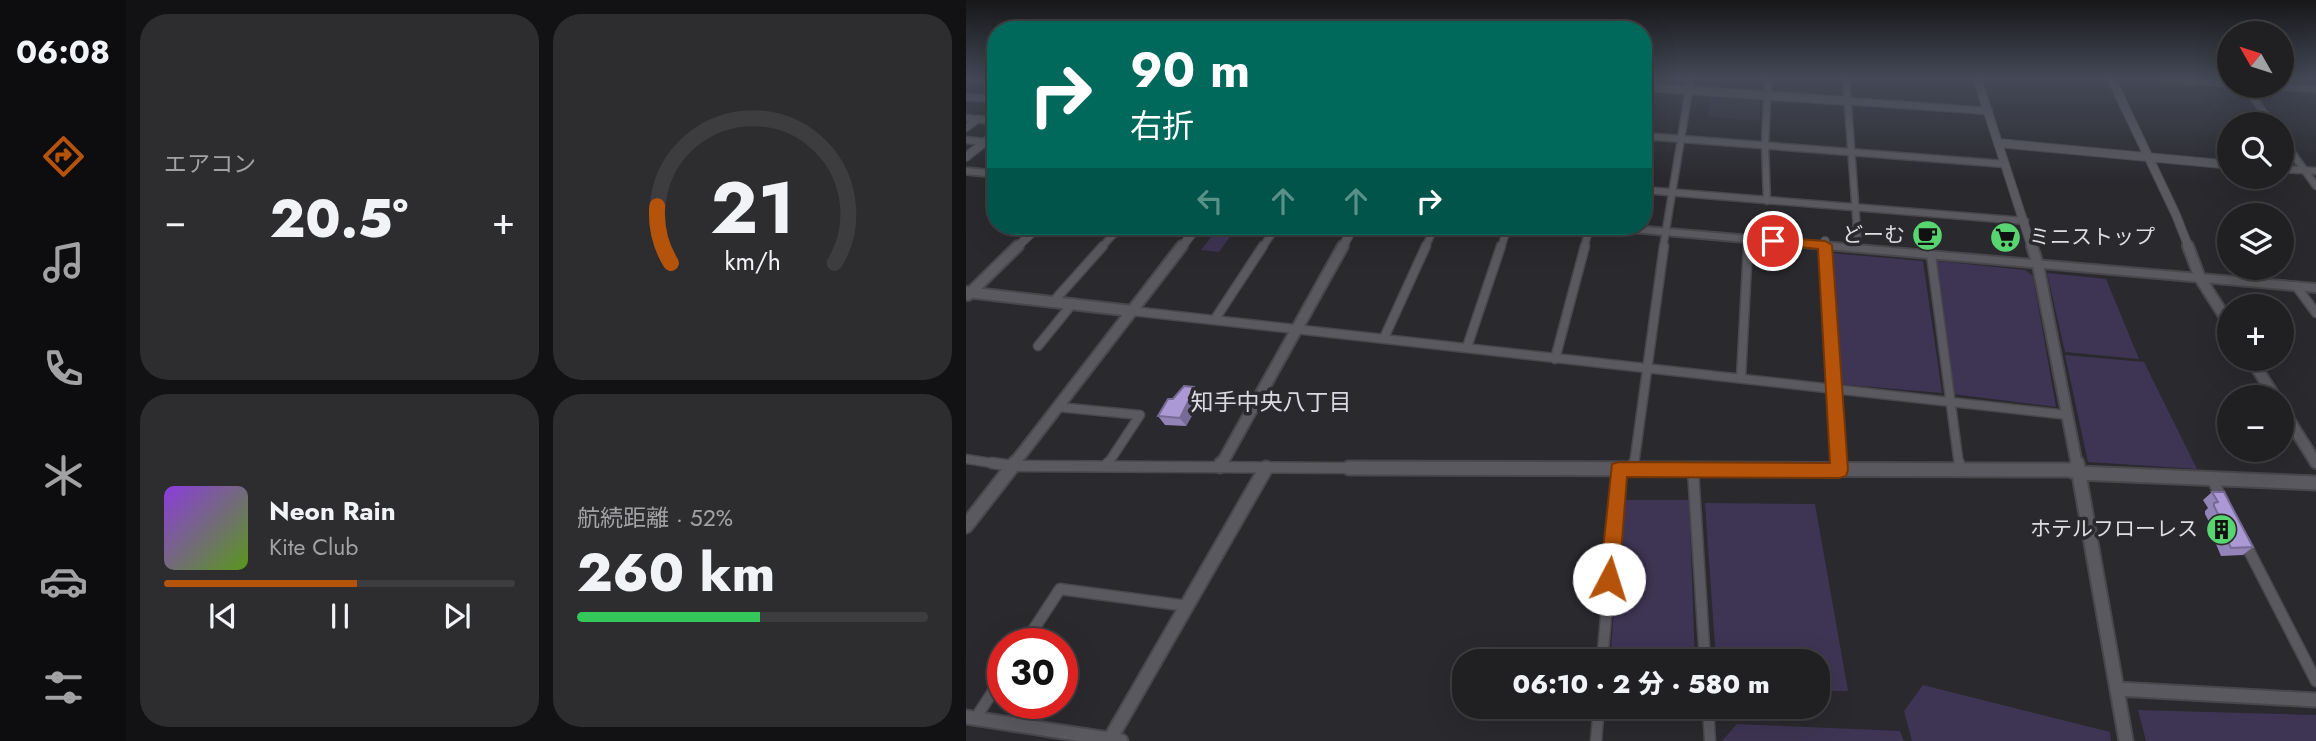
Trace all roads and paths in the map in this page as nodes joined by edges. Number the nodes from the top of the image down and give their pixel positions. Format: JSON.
{"nodes":[{"id":1,"x":1685,"y":113,"type":"edge"},
{"id":2,"x":1766,"y":113,"type":"edge"},
{"id":3,"x":1848,"y":113,"type":"edge"},
{"id":4,"x":1989,"y":113,"type":"edge"},
{"id":5,"x":2126,"y":113,"type":"edge"},
{"id":6,"x":966,"y":118,"type":"edge"},
{"id":7,"x":978,"y":119,"type":"junction"},
{"id":8,"x":987,"y":120,"type":"edge"},
{"id":9,"x":966,"y":128,"type":"edge"},
{"id":10,"x":1652,"y":137,"type":"edge"},
{"id":11,"x":1680,"y":139,"type":"junction"},
{"id":12,"x":966,"y":140,"type":"edge"},
{"id":13,"x":985,"y":142,"type":"joint"},
{"id":14,"x":1998,"y":143,"type":"junction"},
{"id":15,"x":1765,"y":146,"type":"junction"},
{"id":16,"x":1851,"y":153,"type":"junction"},
{"id":17,"x":966,"y":156,"type":"edge"},
{"id":18,"x":2294,"y":156,"type":"edge"},
{"id":19,"x":2147,"y":158,"type":"junction"},
{"id":20,"x":2005,"y":164,"type":"junction"},
{"id":21,"x":2217,"y":164,"type":"edge"},
{"id":22,"x":966,"y":169,"type":"edge"},
{"id":23,"x":987,"y":170,"type":"edge"},
{"id":24,"x":2294,"y":170,"type":"edge"},
{"id":25,"x":2304,"y":170,"type":"junction"},
{"id":26,"x":2316,"y":171,"type":"edge"},
{"id":27,"x":2316,"y":186,"type":"edge"},
{"id":28,"x":1652,"y":191,"type":"edge"},
{"id":29,"x":1671,"y":192,"type":"junction"},
{"id":30,"x":1767,"y":201,"type":"junction"},
{"id":31,"x":1855,"y":207,"type":"junction"},
{"id":32,"x":2025,"y":221,"type":"junction"},
{"id":33,"x":1652,"y":227,"type":"edge"},
{"id":34,"x":1652,"y":228,"type":"edge"},
{"id":35,"x":1666,"y":229,"type":"junction"},
{"id":36,"x":1029,"y":235,"type":"edge"},
{"id":37,"x":1113,"y":235,"type":"edge"},
{"id":38,"x":1191,"y":235,"type":"edge"},
{"id":39,"x":1271,"y":235,"type":"edge"},
{"id":40,"x":1349,"y":235,"type":"edge"},
{"id":41,"x":1431,"y":235,"type":"edge"},
{"id":42,"x":1505,"y":235,"type":"edge"},
{"id":43,"x":1588,"y":235,"type":"edge"},
{"id":44,"x":1748,"y":239,"type":"junction"},
{"id":45,"x":1825,"y":243,"type":"junction"},
{"id":46,"x":1858,"y":244,"type":"junction"},
{"id":47,"x":1931,"y":255,"type":"junction"},
{"id":48,"x":2038,"y":262,"type":"junction"},
{"id":49,"x":2200,"y":275,"type":"junction"},
{"id":50,"x":2296,"y":286,"type":"junction"},
{"id":51,"x":2316,"y":286,"type":"edge"},
{"id":52,"x":967,"y":294,"type":"edge"},
{"id":53,"x":1053,"y":302,"type":"junction"},
{"id":54,"x":2217,"y":303,"type":"edge"},
{"id":55,"x":1073,"y":304,"type":"junction"},
{"id":56,"x":1132,"y":310,"type":"junction"},
{"id":57,"x":2316,"y":313,"type":"edge"},
{"id":58,"x":1215,"y":319,"type":"junction"},
{"id":59,"x":1297,"y":328,"type":"junction"},
{"id":60,"x":1384,"y":338,"type":"junction"},
{"id":61,"x":1038,"y":346,"type":"dead end"},
{"id":62,"x":1467,"y":347,"type":"junction"},
{"id":63,"x":1555,"y":359,"type":"junction"},
{"id":64,"x":1646,"y":367,"type":"junction"},
{"id":65,"x":1741,"y":378,"type":"junction"},
{"id":66,"x":1833,"y":387,"type":"junction"},
{"id":67,"x":1949,"y":400,"type":"junction"},
{"id":68,"x":1058,"y":407,"type":"junction"},
{"id":69,"x":2068,"y":415,"type":"junction"},
{"id":70,"x":2294,"y":428,"type":"edge"},
{"id":71,"x":966,"y":460,"type":"edge"},
{"id":72,"x":2316,"y":463,"type":"edge"},
{"id":73,"x":1013,"y":466,"type":"junction"},
{"id":74,"x":1106,"y":466,"type":"junction"},
{"id":75,"x":1220,"y":466,"type":"junction"},
{"id":76,"x":1266,"y":468,"type":"junction"},
{"id":77,"x":1349,"y":468,"type":"joint"},
{"id":78,"x":1619,"y":469,"type":"junction"},
{"id":79,"x":1633,"y":469,"type":"junction"},
{"id":80,"x":1693,"y":470,"type":"junction"},
{"id":81,"x":1839,"y":470,"type":"junction"},
{"id":82,"x":1960,"y":470,"type":"junction"},
{"id":83,"x":2080,"y":473,"type":"junction"},
{"id":84,"x":2212,"y":479,"type":"junction"},
{"id":85,"x":2316,"y":483,"type":"edge"},
{"id":86,"x":2231,"y":515,"type":"edge"},
{"id":87,"x":966,"y":526,"type":"edge"},
{"id":88,"x":2237,"y":527,"type":"edge"},
{"id":89,"x":1187,"y":606,"type":"junction"},
{"id":90,"x":1034,"y":628,"type":"edge"},
{"id":91,"x":1603,"y":649,"type":"edge"},
{"id":92,"x":1705,"y":649,"type":"edge"},
{"id":93,"x":2316,"y":681,"type":"edge"},
{"id":94,"x":2118,"y":689,"type":"junction"},
{"id":95,"x":987,"y":696,"type":"edge"},
{"id":96,"x":2316,"y":700,"type":"edge"},
{"id":97,"x":970,"y":718,"type":"edge"},
{"id":98,"x":1598,"y":719,"type":"edge"},
{"id":99,"x":1709,"y":719,"type":"edge"},
{"id":100,"x":1113,"y":740,"type":"edge"},
{"id":101,"x":1596,"y":741,"type":"edge"},
{"id":102,"x":1710,"y":741,"type":"edge"},
{"id":103,"x":2126,"y":741,"type":"edge"}],
"edges":[{"from":1,"to":11,"type":"street"},
{"from":2,"to":15,"type":"street"},
{"from":3,"to":16,"type":"street"},
{"from":4,"to":14,"type":"street"},
{"from":5,"to":19,"type":"street"},
{"from":6,"to":7,"type":"street"},
{"from":7,"to":8,"type":"street"},
{"from":7,"to":9,"type":"street"},
{"from":10,"to":11,"type":"street"},
{"from":11,"to":15,"type":"street"},
{"from":11,"to":29,"type":"street"},
{"from":12,"to":13,"type":"street"},
{"from":13,"to":17,"type":"street"},
{"from":14,"to":19,"type":"street"},
{"from":14,"to":20,"type":"street"},
{"from":15,"to":16,"type":"street"},
{"from":15,"to":30,"type":"street"},
{"from":16,"to":20,"type":"street"},
{"from":16,"to":31,"type":"street"},
{"from":18,"to":25,"type":"street"},
{"from":19,"to":21,"type":"street"},
{"from":19,"to":49,"type":"street"},
{"from":20,"to":32,"type":"street"},
{"from":22,"to":23,"type":"main road"},
{"from":24,"to":25,"type":"street"},
{"from":25,"to":26,"type":"street"},
{"from":25,"to":27,"type":"street"},
{"from":28,"to":29,"type":"street"},
{"from":29,"to":30,"type":"street"},
{"from":29,"to":35,"type":"street"},
{"from":30,"to":31,"type":"street"},
{"from":31,"to":32,"type":"street"},
{"from":31,"to":46,"type":"street"},
{"from":32,"to":48,"type":"street"},
{"from":33,"to":35,"type":"main road"},
{"from":34,"to":35,"type":"main road"},
{"from":35,"to":44,"type":"main road"},
{"from":35,"to":45,"type":"main road"},
{"from":35,"to":64,"type":"street"},
{"from":36,"to":52,"type":"street"},
{"from":37,"to":53,"type":"street"},
{"from":38,"to":56,"type":"street"},
{"from":39,"to":58,"type":"street"},
{"from":40,"to":59,"type":"street"},
{"from":41,"to":60,"type":"street"},
{"from":42,"to":62,"type":"street"},
{"from":43,"to":63,"type":"street"},
{"from":44,"to":45,"type":"main road"},
{"from":44,"to":65,"type":"street"},
{"from":45,"to":46,"type":"main road"},
{"from":45,"to":47,"type":"main road"},
{"from":45,"to":66,"type":"street"},
{"from":46,"to":48,"type":"main road"},
{"from":47,"to":48,"type":"main road"},
{"from":47,"to":67,"type":"street"},
{"from":48,"to":49,"type":"main road"},
{"from":48,"to":69,"type":"street"},
{"from":49,"to":50,"type":"main road"},
{"from":49,"to":51,"type":"main road"},
{"from":49,"to":54,"type":"street"},
{"from":50,"to":51,"type":"main road"},
{"from":50,"to":57,"type":"street"},
{"from":52,"to":53,"type":"street"},
{"from":53,"to":55,"type":"street"},
{"from":55,"to":56,"type":"street"},
{"from":55,"to":61,"type":"street"},
{"from":56,"to":58,"type":"street"},
{"from":56,"to":68,"type":"street"},
{"from":58,"to":59,"type":"street"},
{"from":59,"to":60,"type":"street"},
{"from":59,"to":75,"type":"street"},
{"from":60,"to":62,"type":"street"},
{"from":62,"to":63,"type":"street"},
{"from":63,"to":64,"type":"street"},
{"from":64,"to":65,"type":"street"},
{"from":64,"to":79,"type":"street"},
{"from":65,"to":66,"type":"street"},
{"from":66,"to":67,"type":"street"},
{"from":66,"to":81,"type":"street"},
{"from":67,"to":69,"type":"street"},
{"from":67,"to":82,"type":"street"},
{"from":68,"to":73,"type":"street"},
{"from":68,"to":74,"type":"street"},
{"from":69,"to":83,"type":"street"},
{"from":70,"to":72,"type":"street"},
{"from":71,"to":73,"type":"street"},
{"from":73,"to":74,"type":"street"},
{"from":73,"to":87,"type":"street"},
{"from":74,"to":75,"type":"street"},
{"from":75,"to":76,"type":"street"},
{"from":76,"to":77,"type":"street"},
{"from":76,"to":89,"type":"street"},
{"from":77,"to":78,"type":"street"},
{"from":78,"to":79,"type":"street"},
{"from":78,"to":91,"type":"street"},
{"from":79,"to":80,"type":"street"},
{"from":80,"to":81,"type":"street"},
{"from":80,"to":92,"type":"street"},
{"from":81,"to":82,"type":"street"},
{"from":82,"to":83,"type":"street"},
{"from":83,"to":84,"type":"street"},
{"from":83,"to":94,"type":"street"},
{"from":84,"to":85,"type":"street"},
{"from":84,"to":86,"type":"street"},
{"from":88,"to":93,"type":"street"},
{"from":89,"to":90,"type":"street"},
{"from":89,"to":100,"type":"street"},
{"from":94,"to":96,"type":"street"},
{"from":94,"to":103,"type":"street"},
{"from":95,"to":97,"type":"street"},
{"from":97,"to":100,"type":"street"},
{"from":98,"to":101,"type":"street"},
{"from":99,"to":102,"type":"street"}]}
